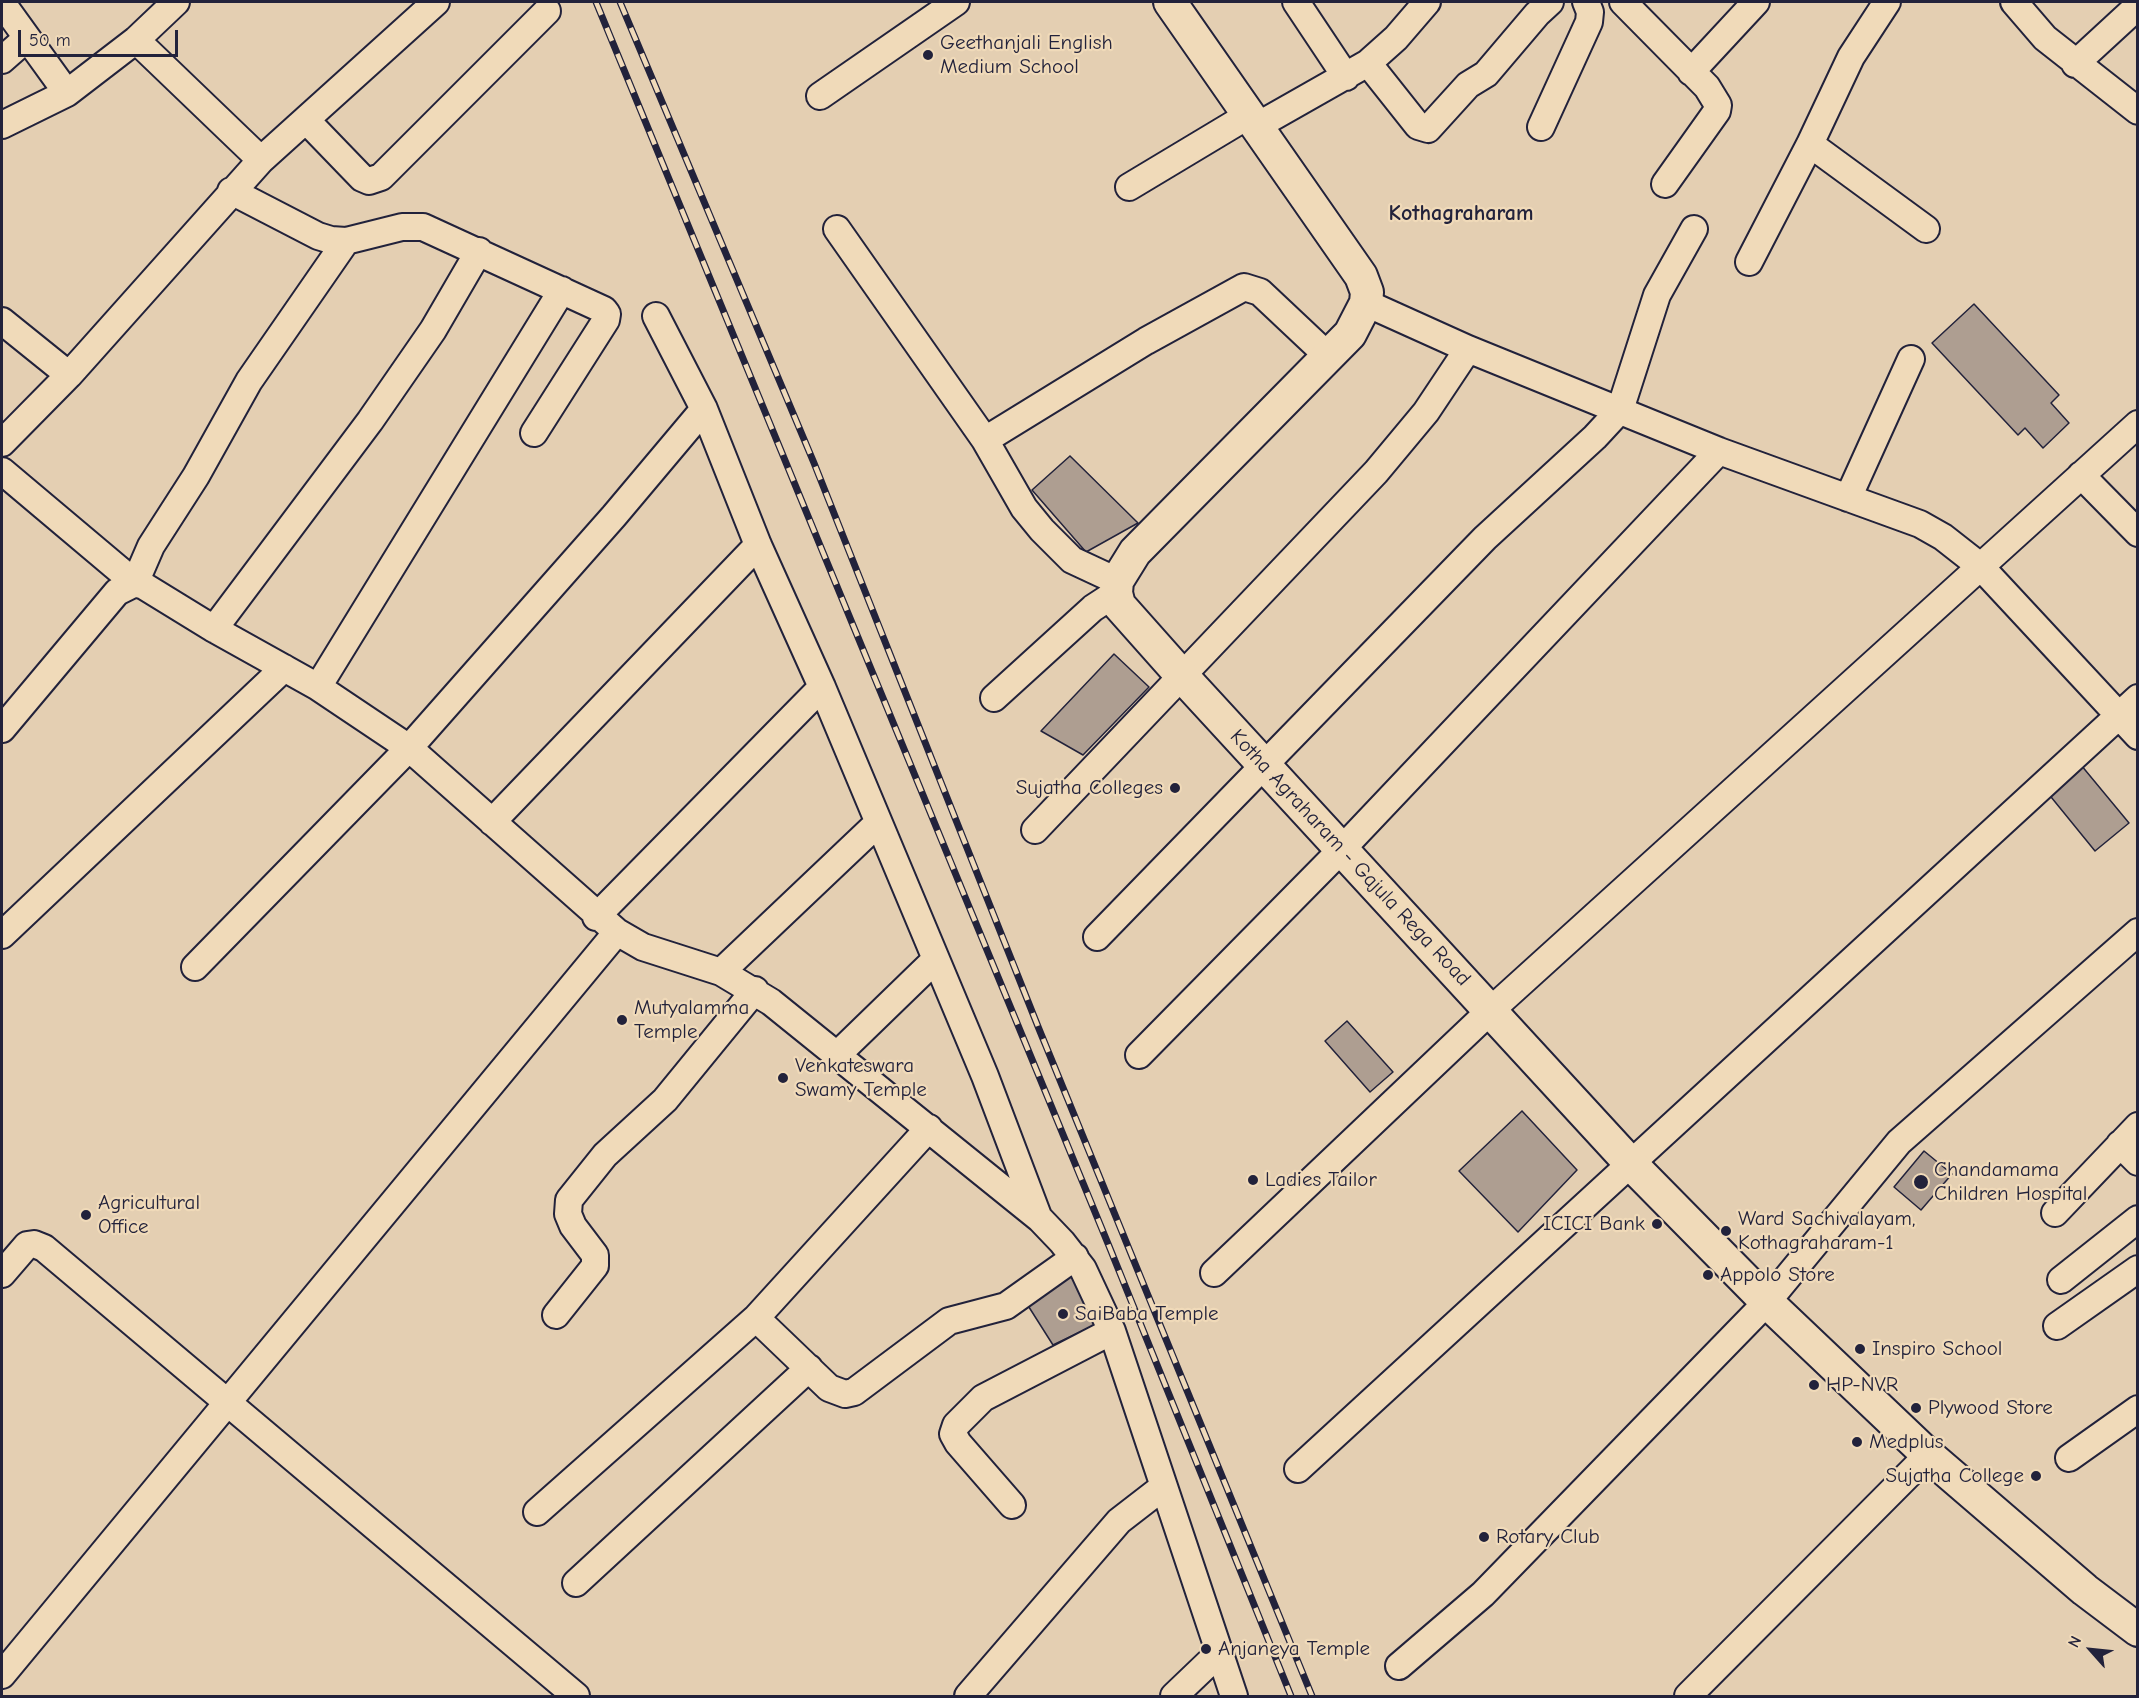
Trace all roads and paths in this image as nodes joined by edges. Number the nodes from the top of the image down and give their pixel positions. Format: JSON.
{"nodes":[{"id":1,"x":176,"y":2,"type":"edge"},
{"id":2,"x":436,"y":2,"type":"edge"},
{"id":3,"x":956,"y":2,"type":"edge"},
{"id":4,"x":1170,"y":2,"type":"edge"},
{"id":5,"x":1427,"y":2,"type":"edge"},
{"id":6,"x":1550,"y":2,"type":"edge"},
{"id":7,"x":1586,"y":2,"type":"edge"},
{"id":8,"x":1623,"y":2,"type":"edge"},
{"id":9,"x":1756,"y":2,"type":"edge"},
{"id":10,"x":1887,"y":2,"type":"edge"},
{"id":11,"x":2014,"y":2,"type":"edge"},
{"id":12,"x":2,"y":3,"type":"edge"},
{"id":13,"x":1306,"y":6,"type":"edge"},
{"id":14,"x":2138,"y":6,"type":"edge"},
{"id":15,"x":547,"y":10,"type":"dead end"},
{"id":16,"x":27,"y":38,"type":"junction"},
{"id":17,"x":136,"y":40,"type":"junction"},
{"id":18,"x":2,"y":60,"type":"edge"},
{"id":19,"x":1368,"y":63,"type":"junction"},
{"id":20,"x":2075,"y":64,"type":"junction"},
{"id":21,"x":1692,"y":72,"type":"junction"},
{"id":22,"x":1347,"y":77,"type":"junction"},
{"id":23,"x":67,"y":93,"type":"junction"},
{"id":24,"x":820,"y":96,"type":"dead end"},
{"id":25,"x":2138,"y":111,"type":"edge"},
{"id":26,"x":306,"y":120,"type":"junction"},
{"id":27,"x":1253,"y":121,"type":"junction"},
{"id":28,"x":2,"y":125,"type":"edge"},
{"id":29,"x":1541,"y":127,"type":"dead end"},
{"id":30,"x":1810,"y":144,"type":"junction"},
{"id":31,"x":261,"y":160,"type":"junction"},
{"id":32,"x":1665,"y":184,"type":"dead end"},
{"id":33,"x":1129,"y":187,"type":"dead end"},
{"id":34,"x":231,"y":191,"type":"junction"},
{"id":35,"x":1694,"y":228,"type":"dead end"},
{"id":36,"x":837,"y":229,"type":"dead end"},
{"id":37,"x":1926,"y":229,"type":"dead end"},
{"id":38,"x":346,"y":241,"type":"junction"},
{"id":39,"x":479,"y":250,"type":"junction"},
{"id":40,"x":1749,"y":262,"type":"dead end"},
{"id":41,"x":562,"y":290,"type":"junction"},
{"id":42,"x":1366,"y":303,"type":"junction"},
{"id":43,"x":656,"y":316,"type":"dead end"},
{"id":44,"x":2,"y":321,"type":"edge"},
{"id":45,"x":1468,"y":349,"type":"junction"},
{"id":46,"x":1328,"y":357,"type":"junction"},
{"id":47,"x":1911,"y":359,"type":"dead end"},
{"id":48,"x":69,"y":375,"type":"junction"},
{"id":49,"x":704,"y":409,"type":"junction"},
{"id":50,"x":1620,"y":410,"type":"junction"},
{"id":51,"x":2138,"y":424,"type":"edge"},
{"id":52,"x":534,"y":433,"type":"dead end"},
{"id":53,"x":985,"y":440,"type":"junction"},
{"id":54,"x":2,"y":443,"type":"edge"},
{"id":55,"x":1719,"y":451,"type":"junction"},
{"id":56,"x":2,"y":471,"type":"edge"},
{"id":57,"x":2081,"y":475,"type":"junction"},
{"id":58,"x":1848,"y":498,"type":"junction"},
{"id":59,"x":2138,"y":533,"type":"edge"},
{"id":60,"x":758,"y":545,"type":"junction"},
{"id":61,"x":1980,"y":566,"type":"junction"},
{"id":62,"x":135,"y":583,"type":"junction"},
{"id":63,"x":1117,"y":587,"type":"junction"},
{"id":64,"x":214,"y":629,"type":"junction"},
{"id":65,"x":284,"y":668,"type":"junction"},
{"id":66,"x":1183,"y":677,"type":"junction"},
{"id":67,"x":318,"y":687,"type":"junction"},
{"id":68,"x":822,"y":687,"type":"junction"},
{"id":69,"x":994,"y":698,"type":"dead end"},
{"id":70,"x":2138,"y":698,"type":"edge"},
{"id":71,"x":2118,"y":716,"type":"junction"},
{"id":72,"x":2,"y":729,"type":"edge"},
{"id":73,"x":2138,"y":736,"type":"edge"},
{"id":74,"x":409,"y":748,"type":"junction"},
{"id":75,"x":1264,"y":766,"type":"junction"},
{"id":76,"x":492,"y":822,"type":"junction"},
{"id":77,"x":878,"y":823,"type":"junction"},
{"id":78,"x":1035,"y":830,"type":"dead end"},
{"id":79,"x":1341,"y":849,"type":"junction"},
{"id":80,"x":596,"y":916,"type":"junction"},
{"id":81,"x":617,"y":932,"type":"junction"},
{"id":82,"x":2138,"y":932,"type":"edge"},
{"id":83,"x":2,"y":935,"type":"edge"},
{"id":84,"x":1097,"y":937,"type":"dead end"},
{"id":85,"x":935,"y":960,"type":"junction"},
{"id":86,"x":195,"y":968,"type":"dead end"},
{"id":87,"x":721,"y":972,"type":"junction"},
{"id":88,"x":755,"y":990,"type":"junction"},
{"id":89,"x":1490,"y":1011,"type":"junction"},
{"id":90,"x":837,"y":1055,"type":"junction"},
{"id":91,"x":1139,"y":1055,"type":"dead end"},
{"id":92,"x":929,"y":1128,"type":"junction"},
{"id":93,"x":2132,"y":1144,"type":"edge"},
{"id":94,"x":1631,"y":1164,"type":"junction"},
{"id":95,"x":2055,"y":1213,"type":"dead end"},
{"id":96,"x":1040,"y":1219,"type":"junction"},
{"id":97,"x":2138,"y":1219,"type":"edge"},
{"id":98,"x":1075,"y":1257,"type":"junction"},
{"id":99,"x":2138,"y":1269,"type":"edge"},
{"id":100,"x":1214,"y":1273,"type":"dead end"},
{"id":101,"x":2,"y":1274,"type":"edge"},
{"id":102,"x":2061,"y":1280,"type":"dead end"},
{"id":103,"x":1767,"y":1302,"type":"junction"},
{"id":104,"x":556,"y":1315,"type":"dead end"},
{"id":105,"x":756,"y":1318,"type":"junction"},
{"id":106,"x":2057,"y":1326,"type":"dead end"},
{"id":107,"x":1112,"y":1332,"type":"junction"},
{"id":108,"x":809,"y":1368,"type":"junction"},
{"id":109,"x":226,"y":1404,"type":"junction"},
{"id":110,"x":2138,"y":1409,"type":"edge"},
{"id":111,"x":1928,"y":1455,"type":"junction"},
{"id":112,"x":2069,"y":1458,"type":"dead end"},
{"id":113,"x":1298,"y":1469,"type":"dead end"},
{"id":114,"x":1163,"y":1487,"type":"junction"},
{"id":115,"x":1012,"y":1505,"type":"dead end"},
{"id":116,"x":537,"y":1512,"type":"dead end"},
{"id":117,"x":576,"y":1583,"type":"dead end"},
{"id":118,"x":2138,"y":1630,"type":"edge"},
{"id":119,"x":1220,"y":1652,"type":"junction"},
{"id":120,"x":1399,"y":1666,"type":"dead end"},
{"id":121,"x":2,"y":1675,"type":"edge"},
{"id":122,"x":576,"y":1696,"type":"edge"},
{"id":123,"x":968,"y":1696,"type":"edge"},
{"id":124,"x":1174,"y":1696,"type":"edge"},
{"id":125,"x":1234,"y":1696,"type":"edge"},
{"id":126,"x":1688,"y":1696,"type":"edge"}],
"edges":[{"from":1,"to":17,"type":"street"},
{"from":2,"to":26,"type":"street"},
{"from":3,"to":24,"type":"street"},
{"from":4,"to":27,"type":"main road"},
{"from":5,"to":19,"type":"street"},
{"from":6,"to":19,"type":"street"},
{"from":7,"to":29,"type":"street"},
{"from":8,"to":21,"type":"street"},
{"from":9,"to":21,"type":"street"},
{"from":10,"to":30,"type":"street"},
{"from":11,"to":20,"type":"street"},
{"from":12,"to":16,"type":"street"},
{"from":13,"to":22,"type":"street"},
{"from":14,"to":20,"type":"street"},
{"from":15,"to":26,"type":"street"},
{"from":16,"to":18,"type":"street"},
{"from":16,"to":23,"type":"street"},
{"from":17,"to":23,"type":"street"},
{"from":17,"to":31,"type":"street"},
{"from":19,"to":22,"type":"street"},
{"from":20,"to":25,"type":"street"},
{"from":21,"to":32,"type":"street"},
{"from":22,"to":27,"type":"street"},
{"from":23,"to":28,"type":"street"},
{"from":26,"to":31,"type":"street"},
{"from":27,"to":33,"type":"street"},
{"from":27,"to":42,"type":"main road"},
{"from":30,"to":37,"type":"street"},
{"from":30,"to":40,"type":"street"},
{"from":31,"to":34,"type":"street"},
{"from":34,"to":38,"type":"street"},
{"from":34,"to":48,"type":"street"},
{"from":35,"to":50,"type":"street"},
{"from":36,"to":53,"type":"street"},
{"from":38,"to":39,"type":"street"},
{"from":38,"to":62,"type":"street"},
{"from":39,"to":41,"type":"street"},
{"from":39,"to":64,"type":"street"},
{"from":41,"to":52,"type":"street"},
{"from":41,"to":67,"type":"street"},
{"from":42,"to":45,"type":"street"},
{"from":42,"to":46,"type":"main road"},
{"from":43,"to":49,"type":"street"},
{"from":44,"to":48,"type":"street"},
{"from":45,"to":50,"type":"street"},
{"from":45,"to":66,"type":"street"},
{"from":46,"to":53,"type":"street"},
{"from":46,"to":63,"type":"main road"},
{"from":47,"to":58,"type":"street"},
{"from":48,"to":54,"type":"street"},
{"from":49,"to":60,"type":"street"},
{"from":49,"to":74,"type":"street"},
{"from":50,"to":55,"type":"street"},
{"from":50,"to":75,"type":"street"},
{"from":51,"to":57,"type":"street"},
{"from":53,"to":63,"type":"street"},
{"from":55,"to":58,"type":"street"},
{"from":55,"to":79,"type":"street"},
{"from":56,"to":62,"type":"street"},
{"from":57,"to":59,"type":"street"},
{"from":57,"to":61,"type":"street"},
{"from":58,"to":61,"type":"street"},
{"from":60,"to":68,"type":"street"},
{"from":60,"to":76,"type":"street"},
{"from":61,"to":71,"type":"street"},
{"from":61,"to":89,"type":"street"},
{"from":62,"to":64,"type":"street"},
{"from":62,"to":72,"type":"street"},
{"from":63,"to":66,"type":"main road","name":"Kotha Agraharam - Gajula Rega Road"},
{"from":63,"to":69,"type":"street"},
{"from":64,"to":65,"type":"street"},
{"from":65,"to":67,"type":"street"},
{"from":65,"to":83,"type":"street"},
{"from":66,"to":75,"type":"main road","name":"Kotha Agraharam - Gajula Rega Road"},
{"from":66,"to":78,"type":"street"},
{"from":67,"to":74,"type":"street"},
{"from":68,"to":77,"type":"street"},
{"from":68,"to":80,"type":"street"},
{"from":70,"to":71,"type":"street"},
{"from":71,"to":73,"type":"street"},
{"from":71,"to":94,"type":"street"},
{"from":74,"to":76,"type":"street"},
{"from":74,"to":86,"type":"street"},
{"from":75,"to":79,"type":"main road","name":"Kotha Agraharam - Gajula Rega Road"},
{"from":75,"to":84,"type":"street"},
{"from":76,"to":80,"type":"street"},
{"from":77,"to":85,"type":"street"},
{"from":77,"to":87,"type":"street"},
{"from":79,"to":89,"type":"main road","name":"Kotha Agraharam - Gajula Rega Road"},
{"from":79,"to":91,"type":"street"},
{"from":80,"to":81,"type":"street"},
{"from":81,"to":87,"type":"street"},
{"from":81,"to":109,"type":"street"},
{"from":82,"to":103,"type":"street"},
{"from":85,"to":90,"type":"street"},
{"from":85,"to":96,"type":"street"},
{"from":87,"to":88,"type":"street"},
{"from":88,"to":90,"type":"street"},
{"from":88,"to":104,"type":"street"},
{"from":89,"to":94,"type":"main road","name":"Kotha Agraharam - Gajula Rega Road"},
{"from":89,"to":100,"type":"street"},
{"from":90,"to":92,"type":"street"},
{"from":92,"to":96,"type":"street"},
{"from":92,"to":105,"type":"street"},
{"from":93,"to":95,"type":"street"},
{"from":94,"to":103,"type":"main road","name":"Kotha Agraharam - Gajula Rega Road"},
{"from":94,"to":113,"type":"street"},
{"from":96,"to":98,"type":"street"},
{"from":97,"to":102,"type":"street"},
{"from":98,"to":107,"type":"street"},
{"from":98,"to":108,"type":"street"},
{"from":99,"to":106,"type":"street"},
{"from":101,"to":109,"type":"street"},
{"from":103,"to":111,"type":"main road","name":"Kotha Agraharam - Gajula Rega Road"},
{"from":103,"to":120,"type":"street"},
{"from":105,"to":108,"type":"street"},
{"from":105,"to":116,"type":"street"},
{"from":107,"to":114,"type":"street"},
{"from":107,"to":115,"type":"street"},
{"from":108,"to":117,"type":"street"},
{"from":109,"to":121,"type":"street"},
{"from":109,"to":122,"type":"street"},
{"from":110,"to":112,"type":"street"},
{"from":111,"to":118,"type":"main road","name":"Kotha Agraharam - Gajula Rega Road"},
{"from":111,"to":126,"type":"street"},
{"from":114,"to":119,"type":"street"},
{"from":114,"to":123,"type":"street"},
{"from":119,"to":124,"type":"street"},
{"from":119,"to":125,"type":"street"}]}
